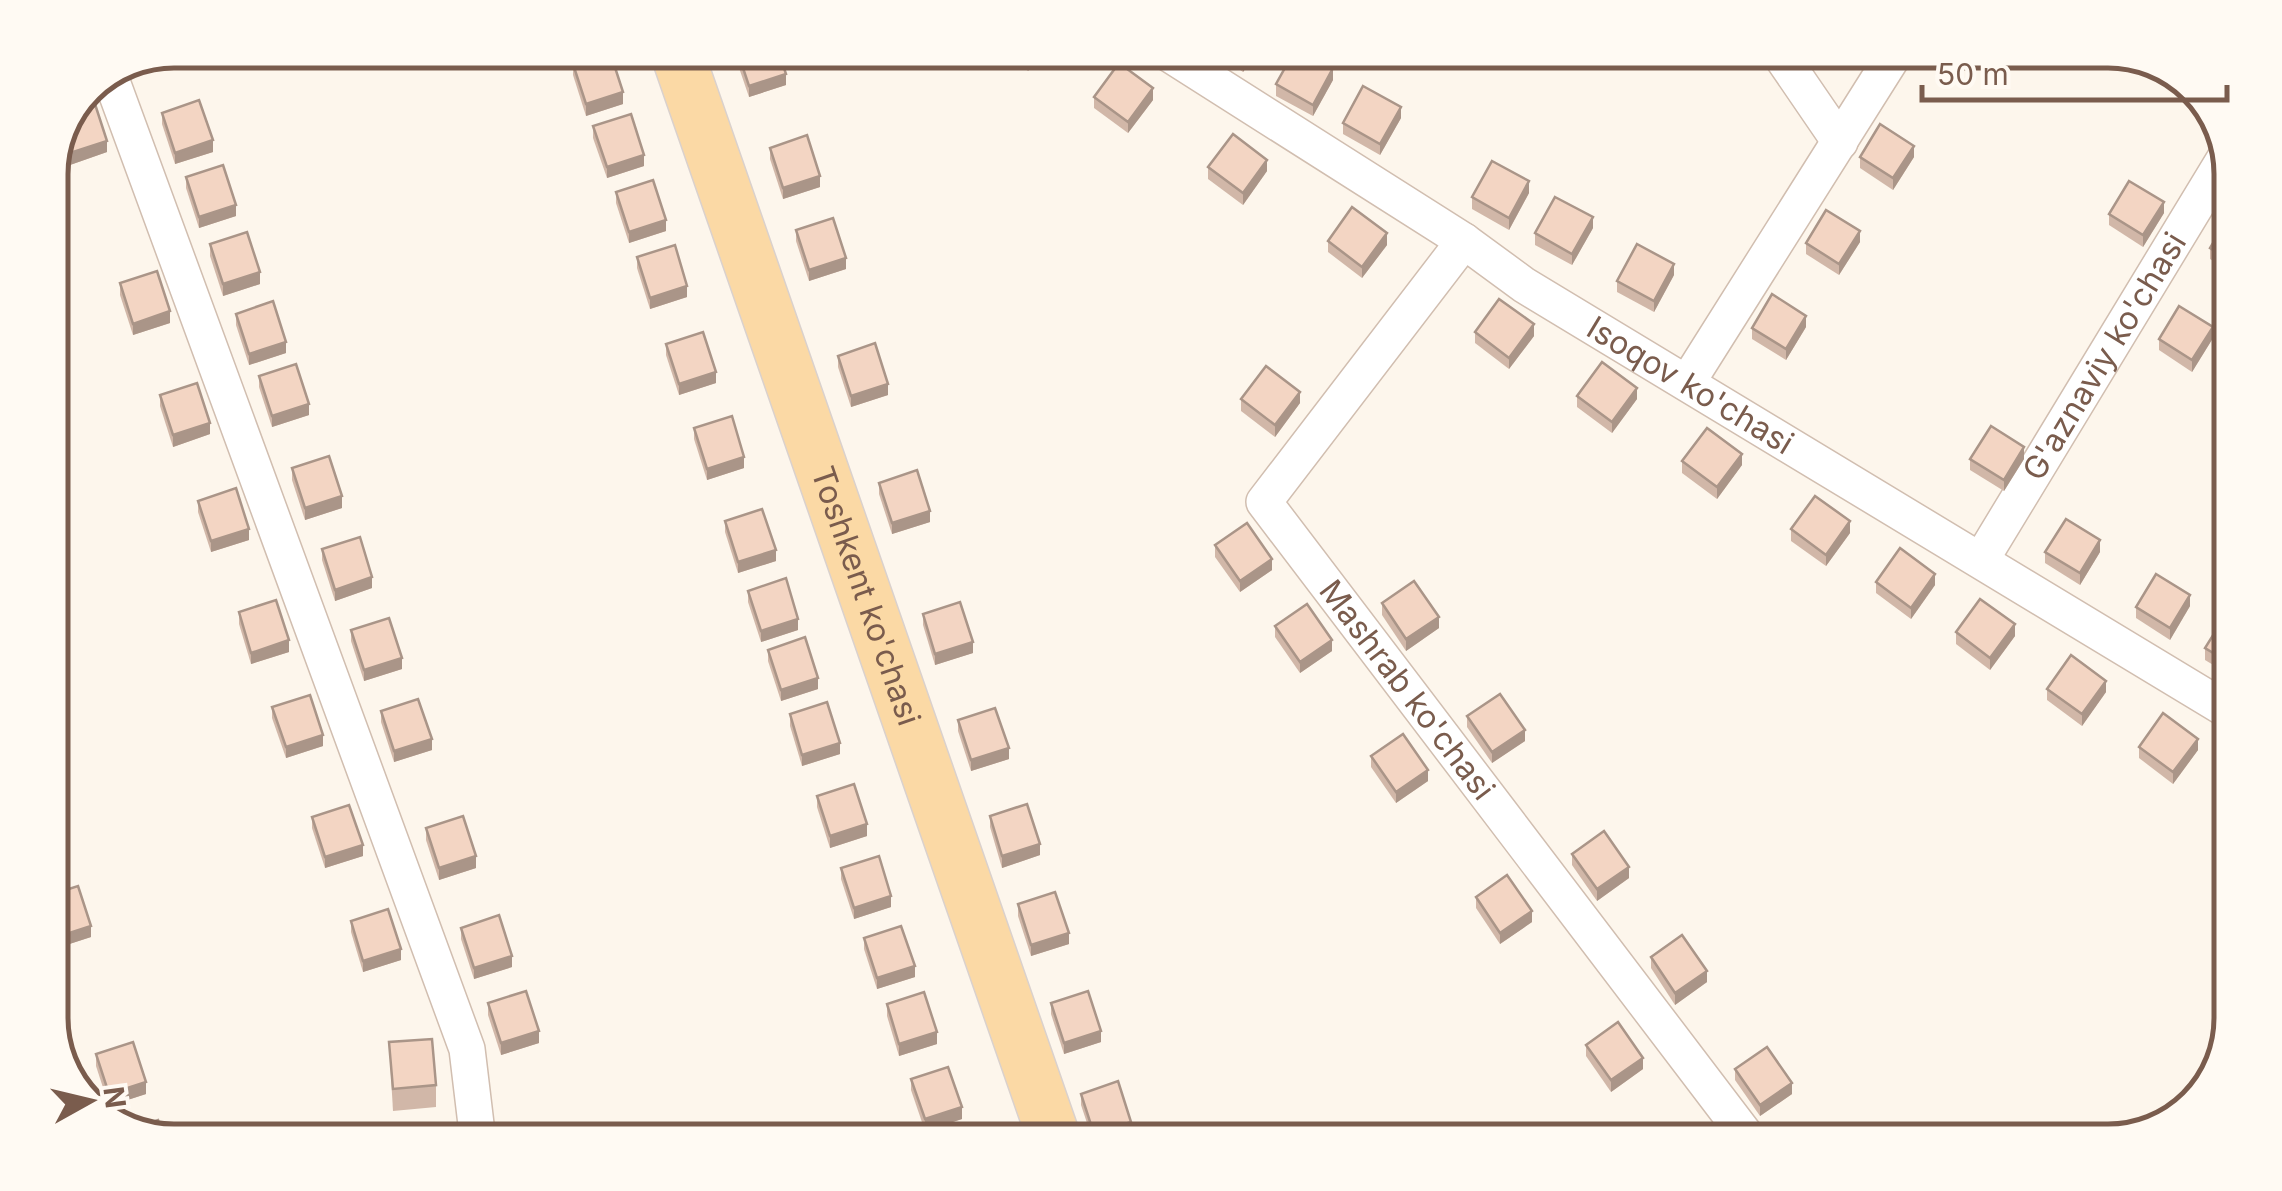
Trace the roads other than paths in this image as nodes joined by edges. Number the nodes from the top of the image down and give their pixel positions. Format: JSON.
{"nodes":[{"id":1,"x":682,"y":68,"type":"edge"},
{"id":2,"x":1191,"y":68,"type":"edge"},
{"id":3,"x":1789,"y":68,"type":"edge"},
{"id":4,"x":1887,"y":68,"type":"edge"},
{"id":5,"x":113,"y":85,"type":"edge"},
{"id":6,"x":1840,"y":142,"type":"junction"},
{"id":7,"x":2214,"y":176,"type":"edge"},
{"id":8,"x":1464,"y":241,"type":"junction"},
{"id":9,"x":1687,"y":382,"type":"junction"},
{"id":10,"x":1981,"y":560,"type":"junction"},
{"id":11,"x":2214,"y":702,"type":"edge"},
{"id":12,"x":476,"y":1124,"type":"edge"},
{"id":13,"x":1049,"y":1124,"type":"edge"},
{"id":14,"x":1737,"y":1124,"type":"edge"}],
"edges":[{"from":1,"to":13,"type":"main road","name":"Toshkent ko'chasi"},
{"from":2,"to":8,"type":"street","name":"Isoqov ko'chasi"},
{"from":3,"to":6,"type":"street"},
{"from":4,"to":6,"type":"street"},
{"from":5,"to":12,"type":"street"},
{"from":6,"to":9,"type":"street"},
{"from":7,"to":10,"type":"street","name":"G'aznaviy ko'chasi"},
{"from":8,"to":9,"type":"street","name":"Isoqov ko'chasi"},
{"from":8,"to":14,"type":"street","name":"Mashrab ko'chasi"},
{"from":9,"to":10,"type":"street","name":"Isoqov ko'chasi"},
{"from":10,"to":11,"type":"street","name":"Isoqov ko'chasi"}]}
